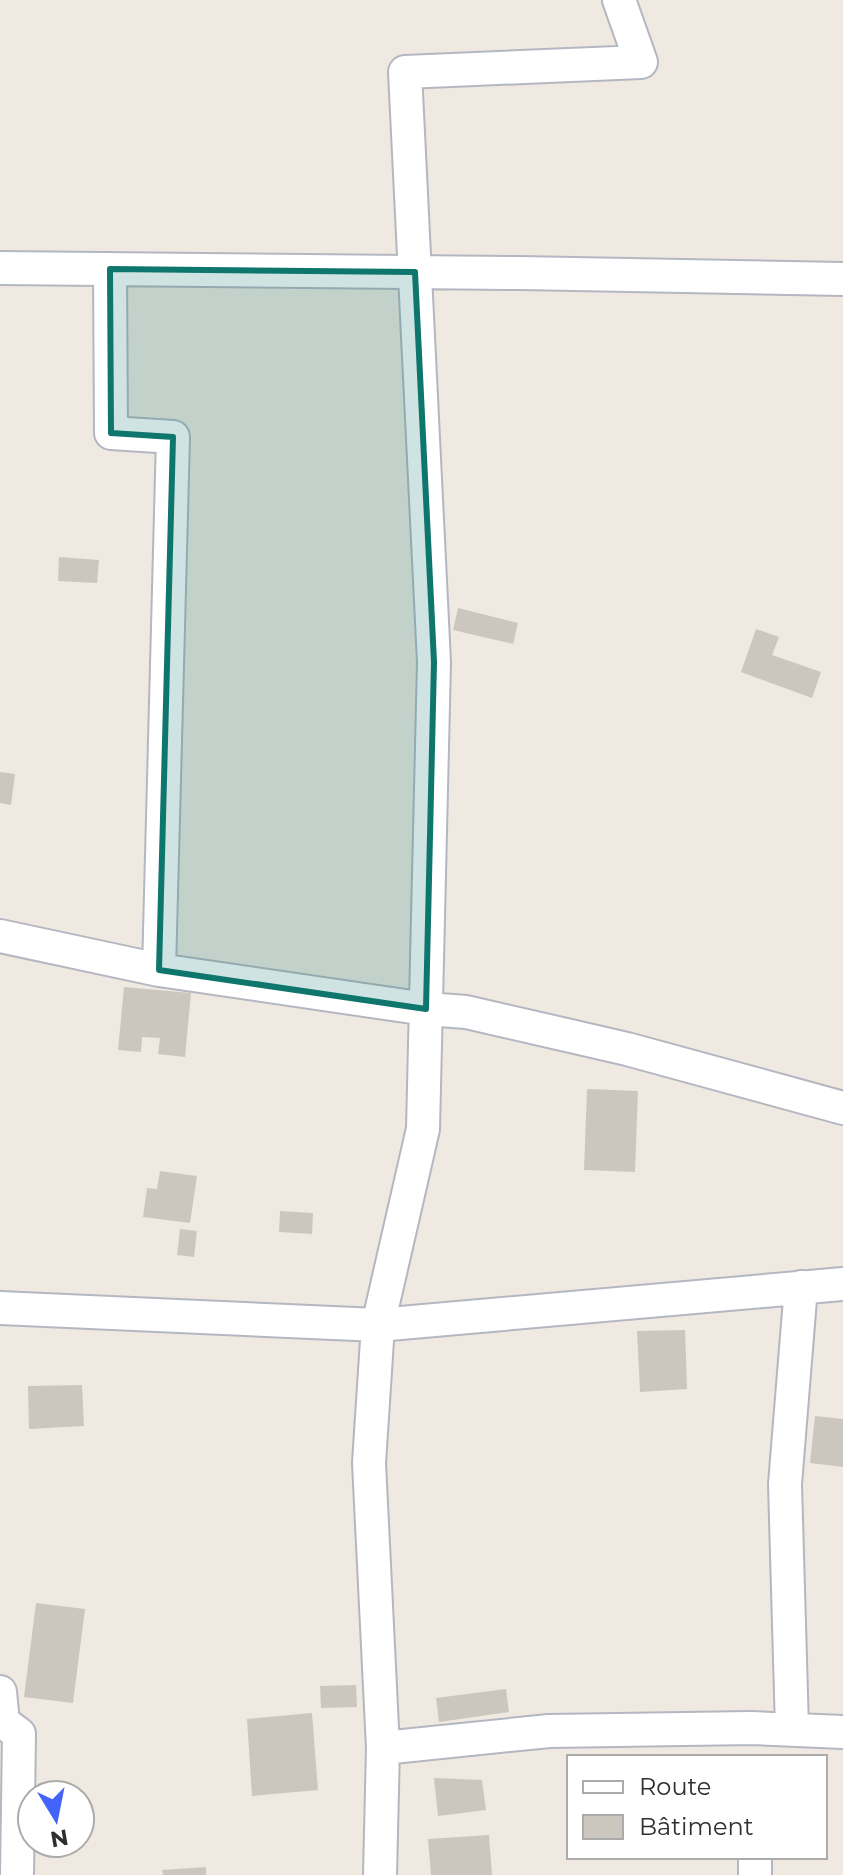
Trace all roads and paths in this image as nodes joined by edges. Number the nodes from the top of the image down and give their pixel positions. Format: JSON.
{"nodes":[{"id":1,"x":619,"y":0,"type":"edge"},
{"id":2,"x":0,"y":268,"type":"edge"},
{"id":3,"x":110,"y":269,"type":"junction"},
{"id":4,"x":415,"y":272,"type":"junction"},
{"id":5,"x":843,"y":279,"type":"edge"},
{"id":6,"x":0,"y":936,"type":"edge"},
{"id":7,"x":159,"y":970,"type":"junction"},
{"id":8,"x":426,"y":1009,"type":"junction"},
{"id":9,"x":843,"y":1108,"type":"edge"},
{"id":10,"x":843,"y":1284,"type":"edge"},
{"id":11,"x":801,"y":1287,"type":"junction"},
{"id":12,"x":0,"y":1308,"type":"edge"},
{"id":13,"x":378,"y":1325,"type":"junction"},
{"id":14,"x":0,"y":1692,"type":"edge"},
{"id":15,"x":792,"y":1729,"type":"junction"},
{"id":16,"x":843,"y":1732,"type":"edge"},
{"id":17,"x":751,"y":1742,"type":"edge"},
{"id":18,"x":383,"y":1748,"type":"junction"},
{"id":19,"x":17,"y":1875,"type":"edge"},
{"id":20,"x":380,"y":1875,"type":"edge"}],
"edges":[{"from":1,"to":4,"type":"street"},
{"from":2,"to":3,"type":"street"},
{"from":3,"to":4,"type":"street"},
{"from":3,"to":7,"type":"street"},
{"from":4,"to":5,"type":"street"},
{"from":4,"to":8,"type":"street"},
{"from":6,"to":7,"type":"street"},
{"from":7,"to":8,"type":"street"},
{"from":8,"to":9,"type":"street"},
{"from":8,"to":13,"type":"street"},
{"from":10,"to":11,"type":"street"},
{"from":11,"to":13,"type":"street"},
{"from":11,"to":15,"type":"street"},
{"from":12,"to":13,"type":"street"},
{"from":13,"to":18,"type":"street"},
{"from":14,"to":19,"type":"street"},
{"from":15,"to":16,"type":"street"},
{"from":15,"to":17,"type":"street"},
{"from":17,"to":18,"type":"street"},
{"from":18,"to":20,"type":"street"}]}
